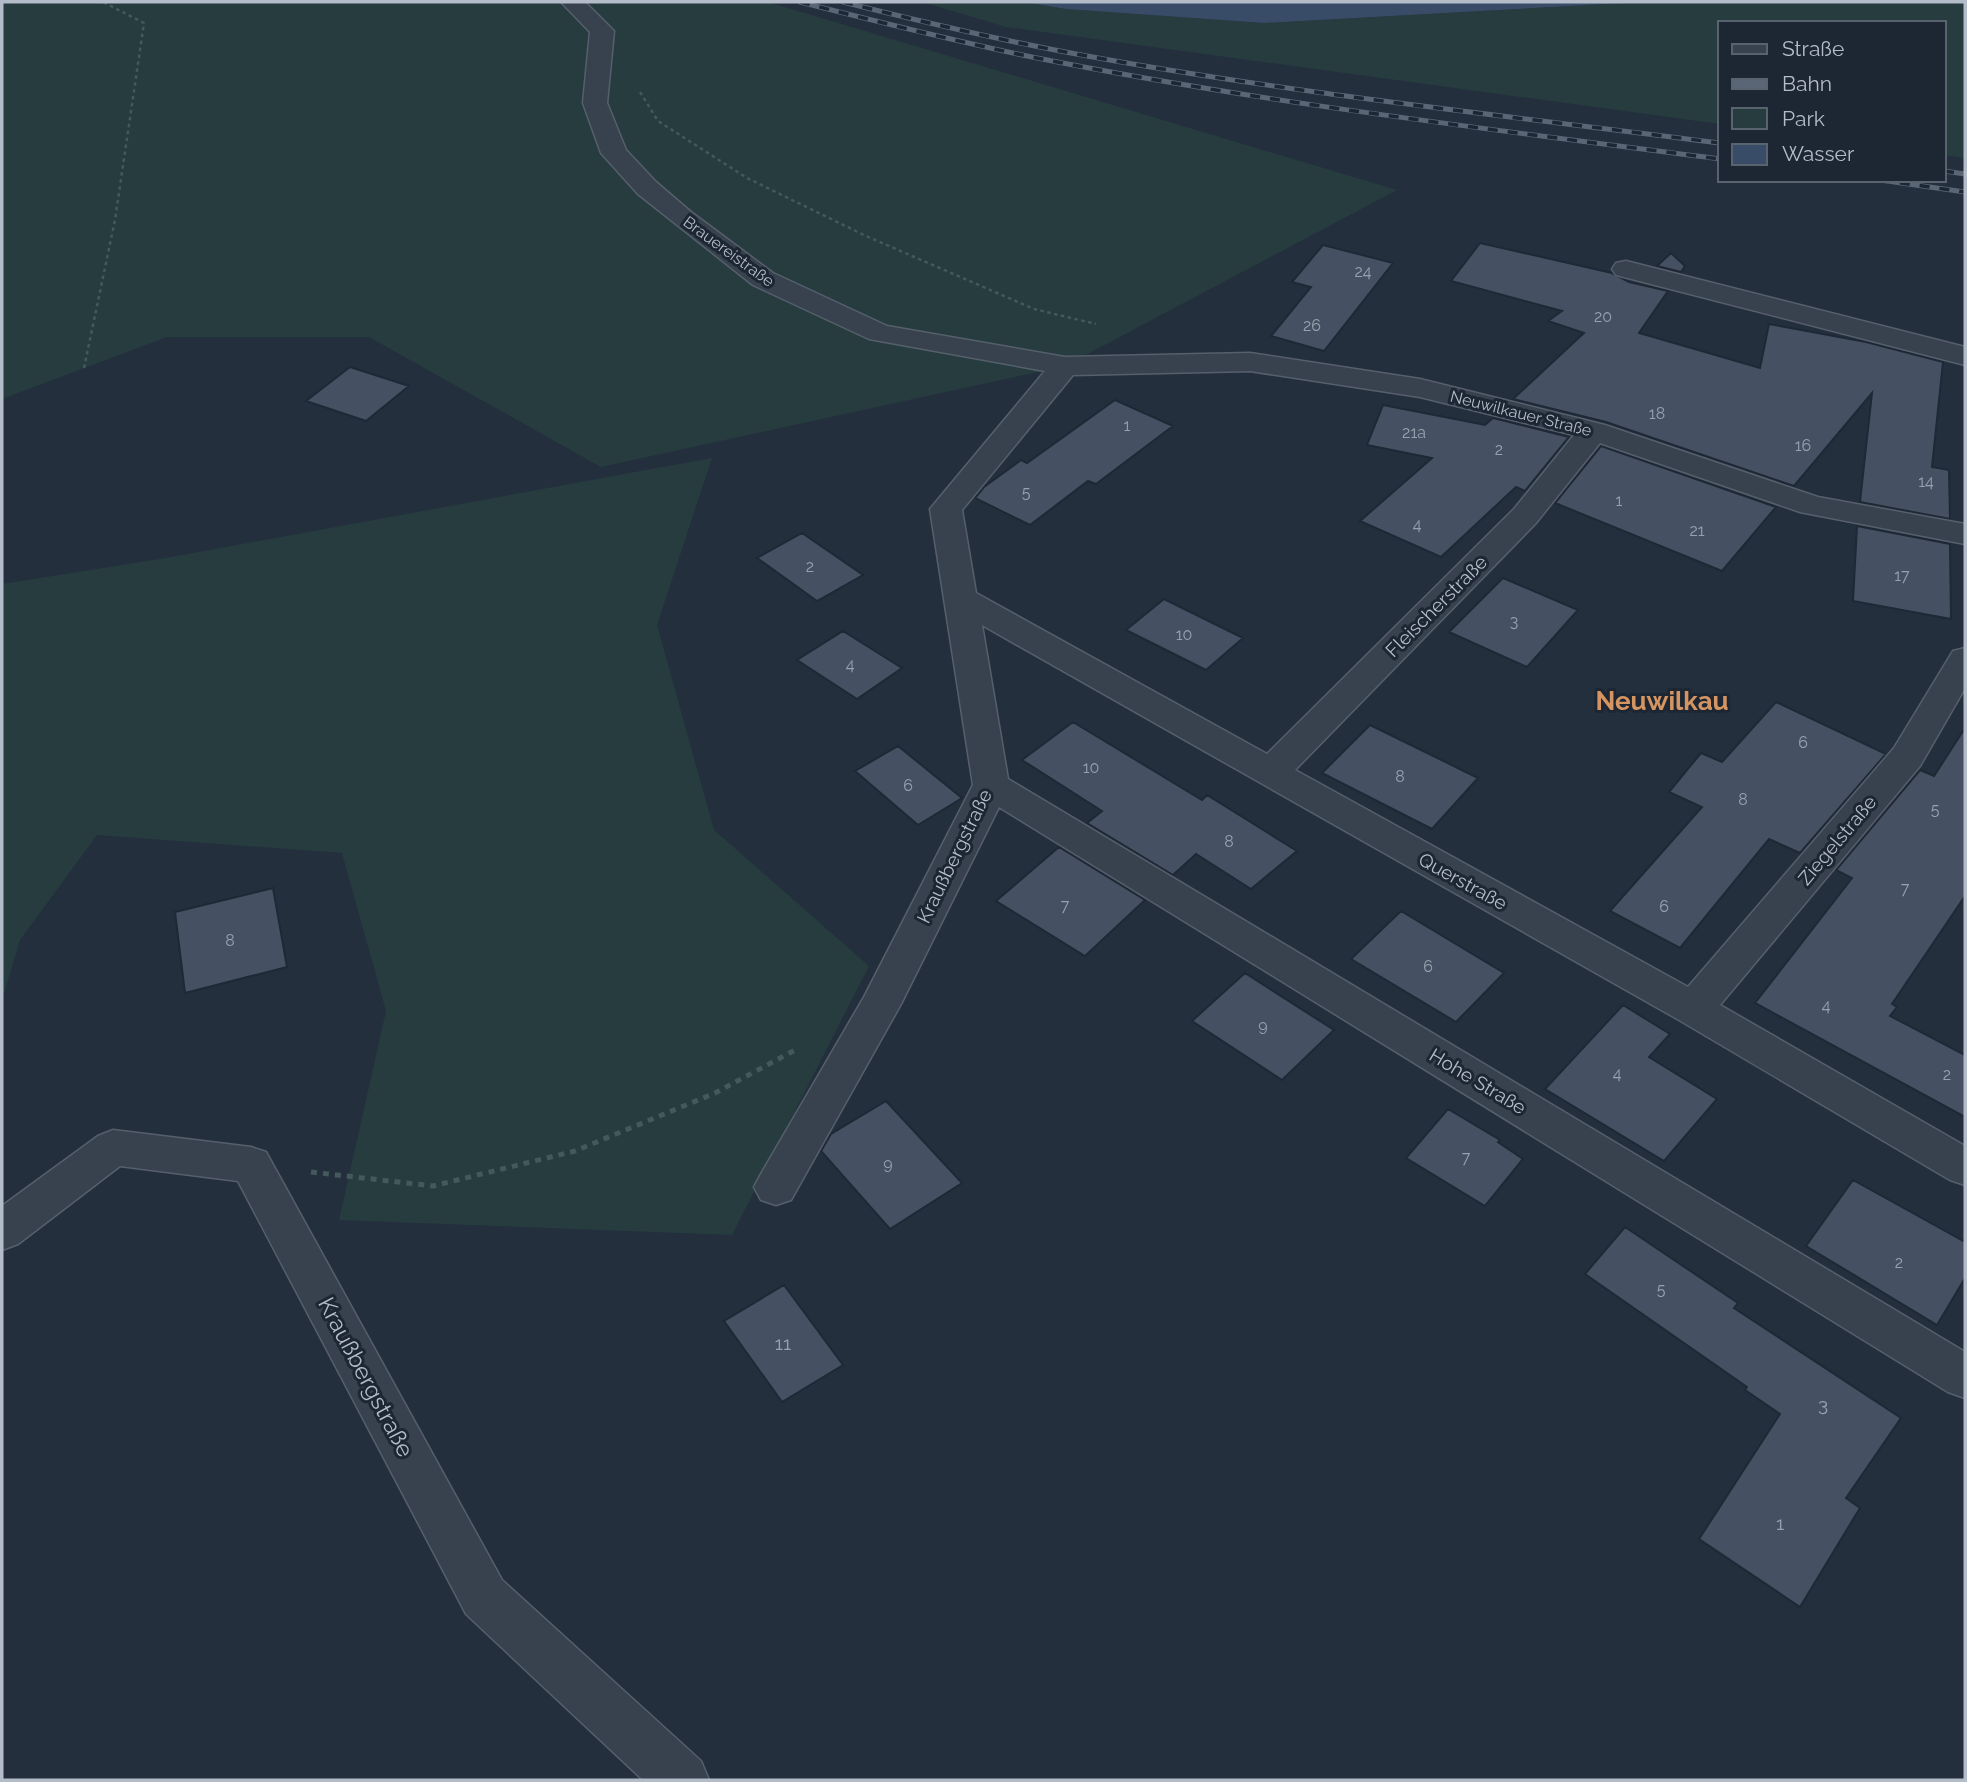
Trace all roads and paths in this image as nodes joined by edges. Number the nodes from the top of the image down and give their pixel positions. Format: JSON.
{"nodes":[{"id":1,"x":103,"y":2,"type":"edge"},
{"id":2,"x":572,"y":2,"type":"edge"},
{"id":3,"x":603,"y":31,"type":"junction"},
{"id":4,"x":1626,"y":269,"type":"dead end"},
{"id":5,"x":1101,"y":326,"type":"dead end"},
{"id":6,"x":1965,"y":356,"type":"edge"},
{"id":7,"x":1065,"y":366,"type":"junction"},
{"id":8,"x":84,"y":368,"type":"dead end"},
{"id":9,"x":1594,"y":432,"type":"junction"},
{"id":10,"x":1965,"y":534,"type":"edge"},
{"id":11,"x":960,"y":598,"type":"junction"},
{"id":12,"x":1965,"y":659,"type":"edge"},
{"id":13,"x":1269,"y":774,"type":"junction"},
{"id":14,"x":990,"y":785,"type":"junction"},
{"id":15,"x":1693,"y":1009,"type":"junction"},
{"id":16,"x":798,"y":1048,"type":"dead end"},
{"id":17,"x":251,"y":1165,"type":"junction"},
{"id":18,"x":1965,"y":1167,"type":"edge"},
{"id":19,"x":776,"y":1187,"type":"dead end"},
{"id":20,"x":2,"y":1231,"type":"edge"},
{"id":21,"x":1965,"y":1377,"type":"edge"},
{"id":22,"x":682,"y":1780,"type":"edge"}],
"edges":[{"from":1,"to":8,"type":"path"},
{"from":2,"to":3,"type":"street"},
{"from":3,"to":5,"type":"path"},
{"from":3,"to":7,"type":"street","name":"Brauereistraße"},
{"from":4,"to":6,"type":"street"},
{"from":7,"to":9,"type":"street","name":"Neuwilkauer Straße"},
{"from":7,"to":11,"type":"street","name":"Kraußbergstraße"},
{"from":9,"to":10,"type":"street","name":"Neuwilkauer Straße"},
{"from":9,"to":13,"type":"street","name":"Fleischerstraße"},
{"from":11,"to":13,"type":"street","name":"Querstraße"},
{"from":11,"to":14,"type":"street","name":"Kraußbergstraße"},
{"from":12,"to":15,"type":"street","name":"Ziegelstraße"},
{"from":13,"to":15,"type":"street","name":"Querstraße"},
{"from":14,"to":19,"type":"street","name":"Kraußbergstraße"},
{"from":14,"to":21,"type":"street","name":"Hohe Straße"},
{"from":15,"to":18,"type":"street","name":"Querstraße"},
{"from":16,"to":17,"type":"path"},
{"from":17,"to":20,"type":"street"},
{"from":17,"to":22,"type":"street","name":"Kraußbergstraße"}]}
